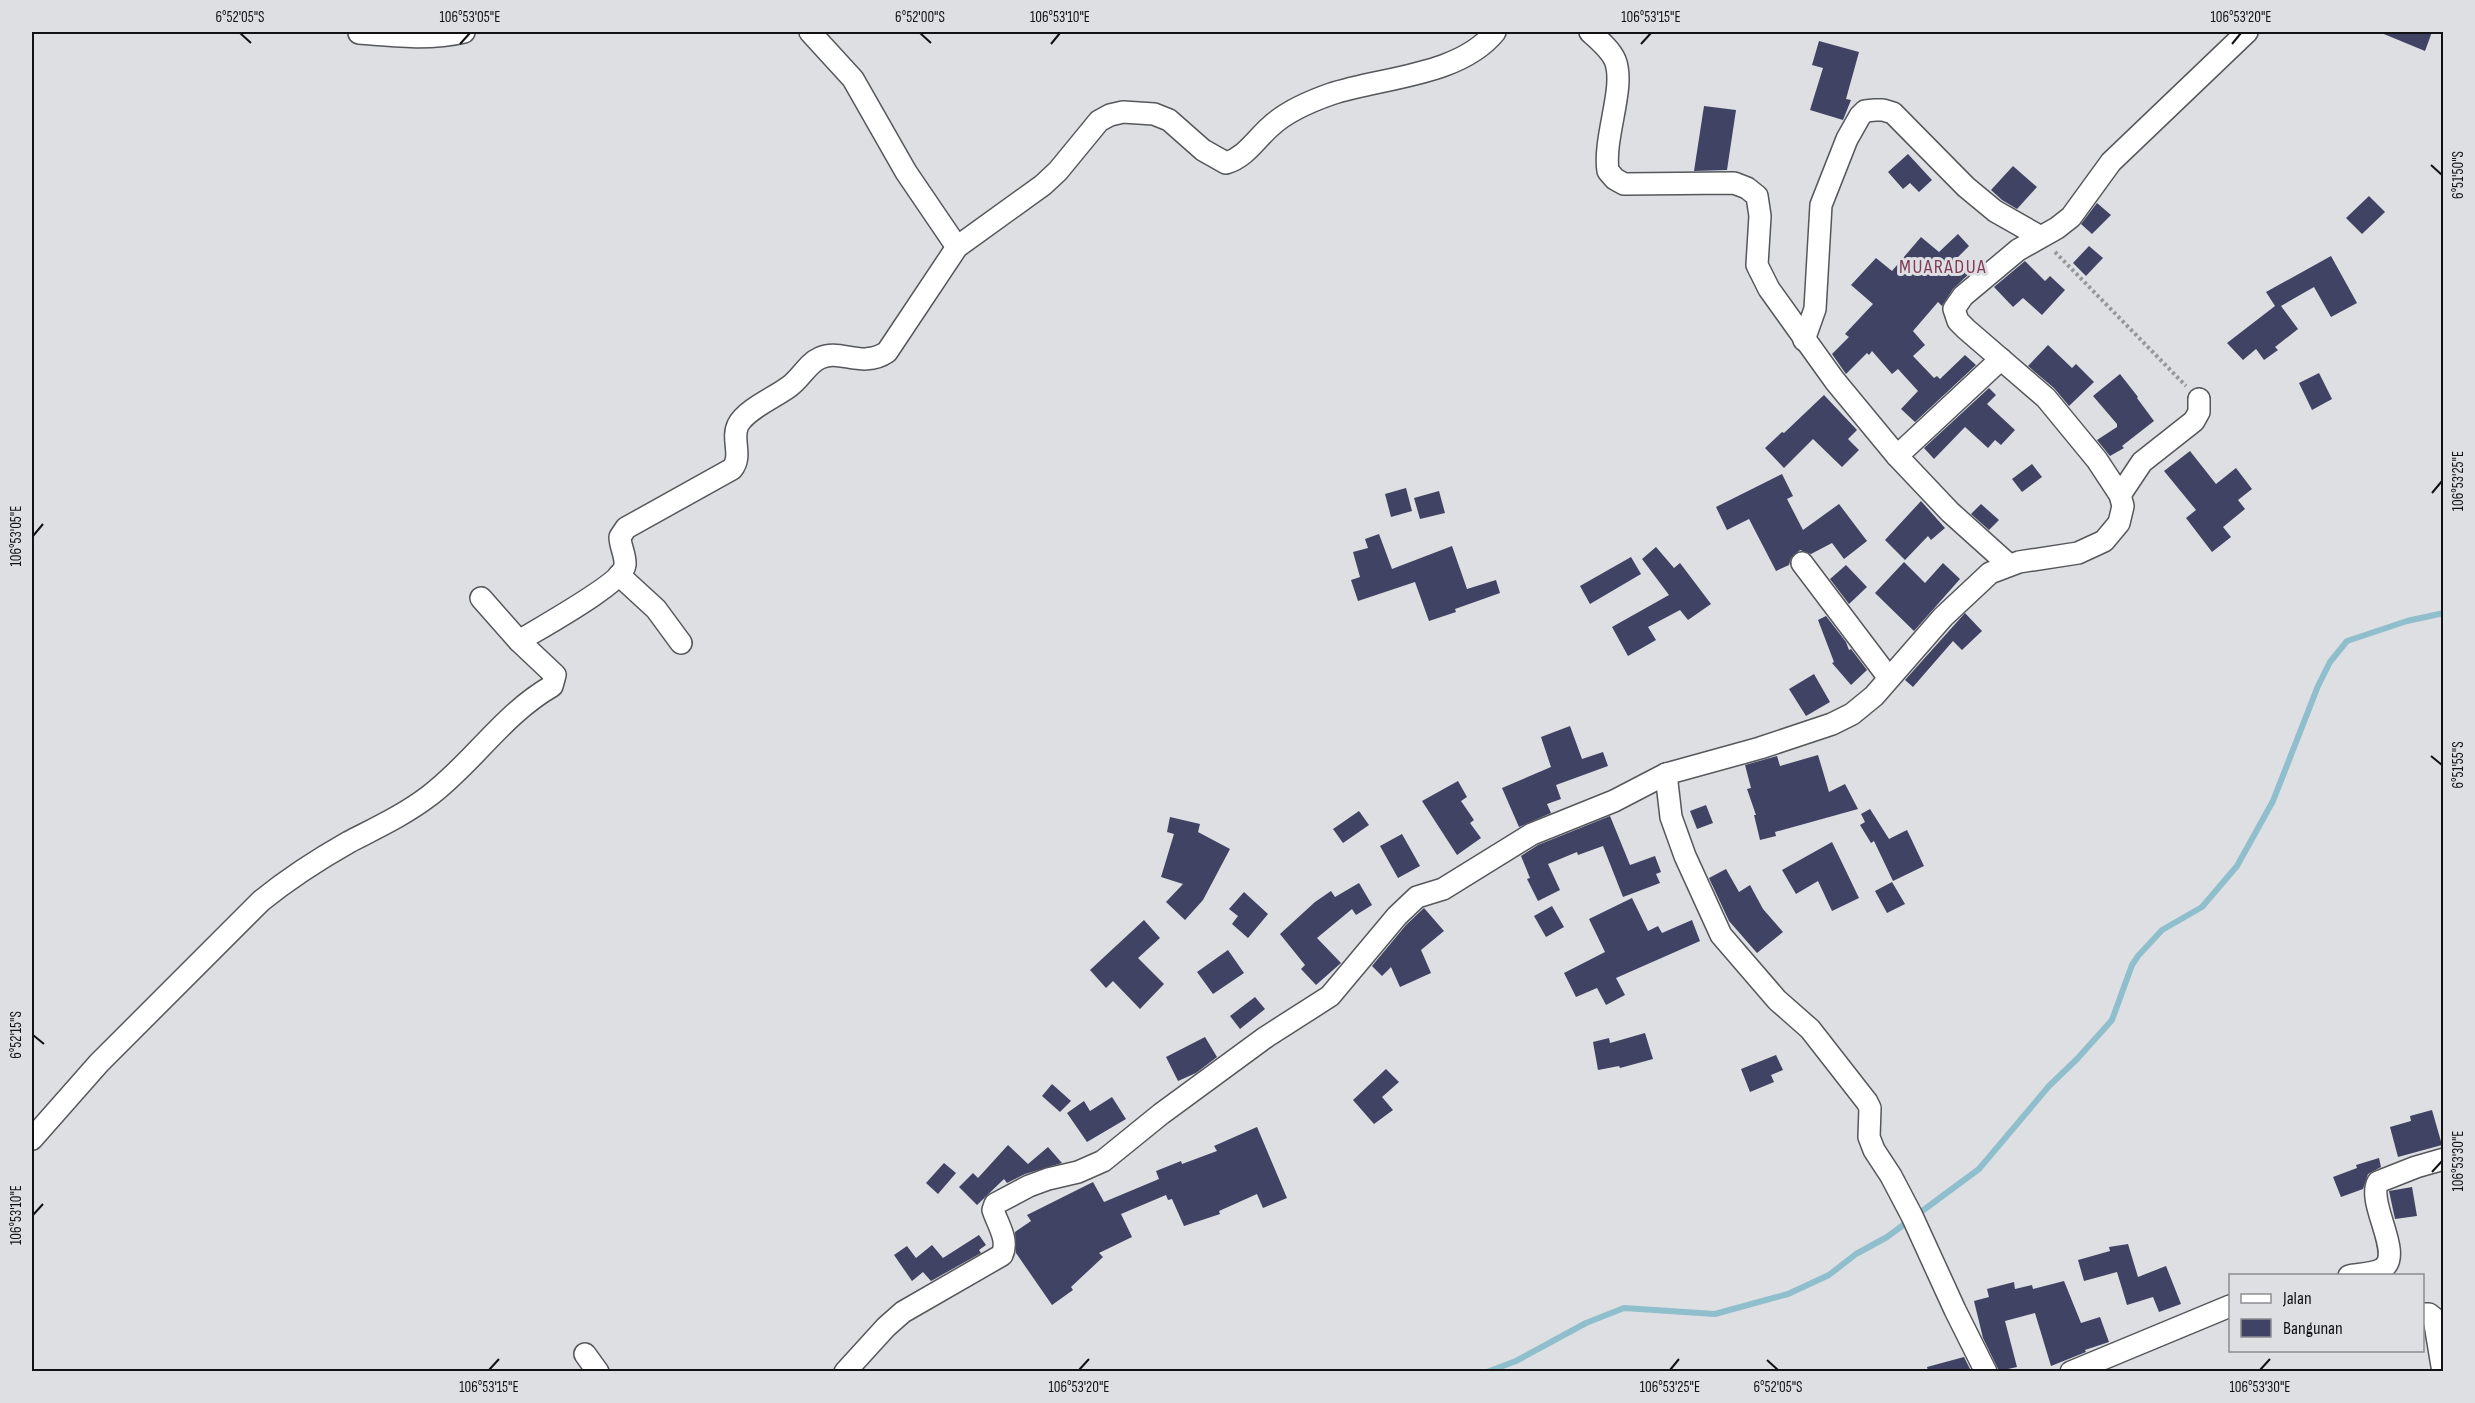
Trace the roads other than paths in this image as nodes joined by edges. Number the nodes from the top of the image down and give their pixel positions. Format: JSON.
{"nodes":[{"id":1,"x":464,"y":32,"type":"edge"},
{"id":2,"x":810,"y":32,"type":"edge"},
{"id":3,"x":1495,"y":32,"type":"edge"},
{"id":4,"x":1590,"y":32,"type":"edge"},
{"id":5,"x":2247,"y":32,"type":"edge"},
{"id":6,"x":359,"y":33,"type":"dead end"},
{"id":7,"x":2039,"y":237,"type":"junction"},
{"id":8,"x":957,"y":247,"type":"junction"},
{"id":9,"x":1804,"y":340,"type":"junction"},
{"id":10,"x":2001,"y":359,"type":"junction"},
{"id":11,"x":2199,"y":399,"type":"road end"},
{"id":12,"x":1897,"y":456,"type":"junction"},
{"id":13,"x":2120,"y":495,"type":"junction"},
{"id":14,"x":1802,"y":564,"type":"dead end"},
{"id":15,"x":2009,"y":565,"type":"junction"},
{"id":16,"x":619,"y":575,"type":"junction"},
{"id":17,"x":482,"y":598,"type":"dead end"},
{"id":18,"x":519,"y":640,"type":"junction"},
{"id":19,"x":681,"y":643,"type":"dead end"},
{"id":20,"x":1889,"y":678,"type":"junction"},
{"id":21,"x":1666,"y":774,"type":"junction"},
{"id":22,"x":32,"y":1139,"type":"edge"},
{"id":23,"x":2444,"y":1159,"type":"edge"},
{"id":24,"x":2374,"y":1273,"type":"edge"},
{"id":25,"x":2229,"y":1306,"type":"edge"},
{"id":26,"x":2424,"y":1314,"type":"edge"},
{"id":27,"x":585,"y":1354,"type":"dead end"},
{"id":28,"x":598,"y":1371,"type":"edge"},
{"id":29,"x":845,"y":1371,"type":"edge"},
{"id":30,"x":1986,"y":1371,"type":"edge"},
{"id":31,"x":2071,"y":1371,"type":"edge"},
{"id":32,"x":2443,"y":1371,"type":"edge"}],
"edges":[{"from":1,"to":6,"type":"street"},
{"from":2,"to":8,"type":"street"},
{"from":3,"to":8,"type":"street"},
{"from":4,"to":9,"type":"street"},
{"from":5,"to":7,"type":"street"},
{"from":7,"to":9,"type":"street"},
{"from":7,"to":10,"type":"street"},
{"from":8,"to":16,"type":"street"},
{"from":9,"to":12,"type":"street"},
{"from":10,"to":12,"type":"street"},
{"from":10,"to":13,"type":"street"},
{"from":11,"to":13,"type":"street"},
{"from":12,"to":15,"type":"street"},
{"from":13,"to":15,"type":"street"},
{"from":14,"to":20,"type":"street"},
{"from":15,"to":20,"type":"street"},
{"from":16,"to":18,"type":"street"},
{"from":16,"to":19,"type":"street"},
{"from":17,"to":18,"type":"street"},
{"from":18,"to":22,"type":"street"},
{"from":20,"to":21,"type":"street"},
{"from":21,"to":29,"type":"street"},
{"from":21,"to":30,"type":"street"},
{"from":23,"to":24,"type":"street"},
{"from":25,"to":31,"type":"street"},
{"from":26,"to":32,"type":"street"},
{"from":27,"to":28,"type":"street"}]}
